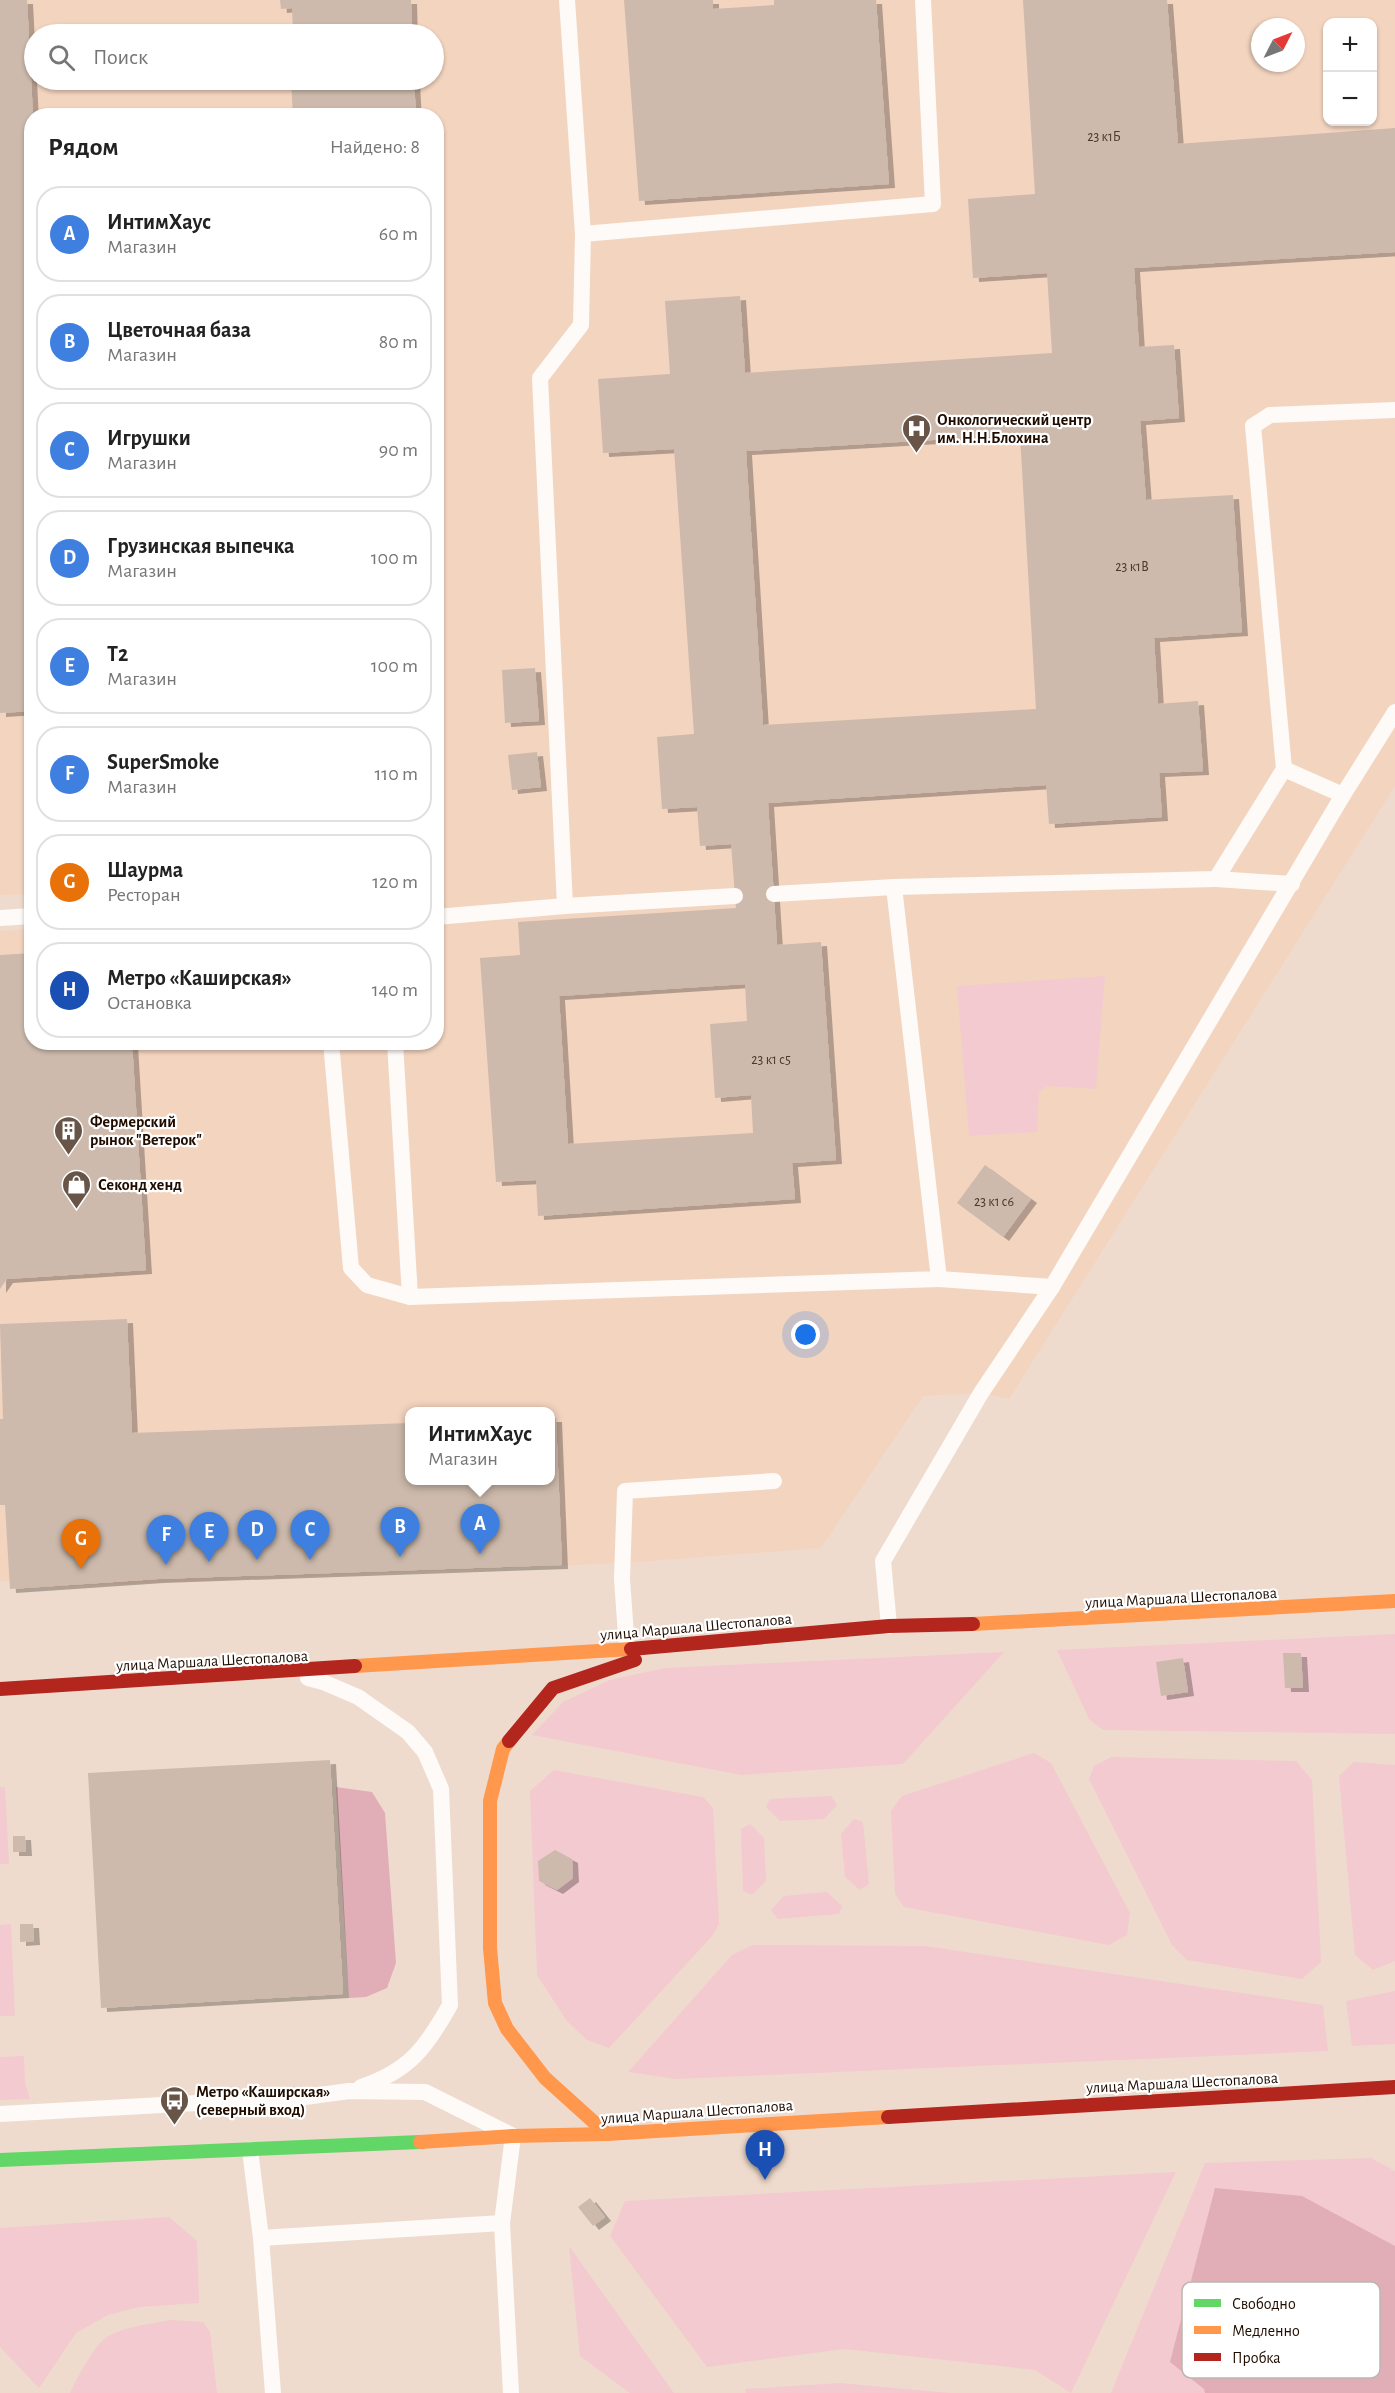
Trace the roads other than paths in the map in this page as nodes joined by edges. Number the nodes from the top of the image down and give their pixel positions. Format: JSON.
{"nodes":[{"id":1,"x":567,"y":0,"type":"edge"},
{"id":2,"x":923,"y":0,"type":"edge"},
{"id":3,"x":583,"y":234,"type":"junction"},
{"id":4,"x":1395,"y":410,"type":"edge"},
{"id":5,"x":1395,"y":712,"type":"edge"},
{"id":6,"x":1284,"y":769,"type":"junction"},
{"id":7,"x":1343,"y":795,"type":"junction"},
{"id":8,"x":1216,"y":879,"type":"junction"},
{"id":9,"x":1292,"y":884,"type":"junction"},
{"id":10,"x":894,"y":887,"type":"junction"},
{"id":11,"x":774,"y":894,"type":"dead end"},
{"id":12,"x":735,"y":896,"type":"dead end"},
{"id":13,"x":565,"y":906,"type":"junction"},
{"id":14,"x":24,"y":916,"type":"edge"},
{"id":15,"x":444,"y":916,"type":"edge"},
{"id":16,"x":0,"y":918,"type":"edge"},
{"id":17,"x":332,"y":1050,"type":"edge"},
{"id":18,"x":395,"y":1050,"type":"edge"},
{"id":19,"x":939,"y":1279,"type":"junction"},
{"id":20,"x":1052,"y":1287,"type":"junction"},
{"id":21,"x":410,"y":1297,"type":"junction"},
{"id":22,"x":774,"y":1481,"type":"dead end"},
{"id":23,"x":1395,"y":1602,"type":"edge"},
{"id":24,"x":889,"y":1626,"type":"junction"},
{"id":25,"x":679,"y":1645,"type":"junction"},
{"id":26,"x":627,"y":1649,"type":"junction"},
{"id":27,"x":286,"y":1672,"type":"junction"},
{"id":28,"x":0,"y":1689,"type":"edge"},
{"id":29,"x":1395,"y":2087,"type":"edge"},
{"id":30,"x":349,"y":2091,"type":"junction"},
{"id":31,"x":0,"y":2114,"type":"edge"},
{"id":32,"x":607,"y":2134,"type":"junction"},
{"id":33,"x":513,"y":2136,"type":"junction"},
{"id":34,"x":250,"y":2150,"type":"junction"},
{"id":35,"x":0,"y":2160,"type":"edge"},
{"id":36,"x":502,"y":2223,"type":"junction"},
{"id":37,"x":261,"y":2238,"type":"junction"},
{"id":38,"x":273,"y":2393,"type":"edge"},
{"id":39,"x":511,"y":2393,"type":"edge"}],
"edges":[{"from":1,"to":3,"type":"lane"},
{"from":2,"to":3,"type":"lane"},
{"from":3,"to":13,"type":"lane"},
{"from":4,"to":6,"type":"lane"},
{"from":5,"to":7,"type":"lane"},
{"from":6,"to":7,"type":"lane"},
{"from":6,"to":8,"type":"lane"},
{"from":7,"to":9,"type":"lane"},
{"from":8,"to":9,"type":"lane"},
{"from":8,"to":10,"type":"lane"},
{"from":9,"to":20,"type":"lane"},
{"from":10,"to":11,"type":"lane"},
{"from":10,"to":19,"type":"lane"},
{"from":12,"to":13,"type":"lane"},
{"from":13,"to":15,"type":"lane"},
{"from":14,"to":16,"type":"lane"},
{"from":17,"to":21,"type":"lane"},
{"from":18,"to":21,"type":"lane"},
{"from":19,"to":20,"type":"lane"},
{"from":19,"to":21,"type":"lane"},
{"from":20,"to":24,"type":"lane"},
{"from":22,"to":26,"type":"lane"},
{"from":23,"to":24,"type":"main road","name":"улица Маршала Шестопалова"},
{"from":24,"to":25,"type":"main road","name":"улица Маршала Шестопалова"},
{"from":25,"to":26,"type":"main road","name":"улица Маршала Шестопалова"},
{"from":25,"to":32,"type":"main road"},
{"from":26,"to":27,"type":"main road","name":"улица Маршала Шестопалова"},
{"from":27,"to":28,"type":"main road","name":"улица Маршала Шестопалова"},
{"from":27,"to":30,"type":"lane"},
{"from":29,"to":32,"type":"main road","name":"улица Маршала Шестопалова"},
{"from":30,"to":31,"type":"lane"},
{"from":30,"to":33,"type":"lane"},
{"from":32,"to":33,"type":"main road","name":"улица Маршала Шестопалова"},
{"from":33,"to":34,"type":"main road","name":"улица Маршала Шестопалова"},
{"from":33,"to":36,"type":"lane"},
{"from":34,"to":35,"type":"main road","name":"улица Маршала Шестопалова"},
{"from":34,"to":37,"type":"lane"},
{"from":36,"to":37,"type":"lane"},
{"from":36,"to":39,"type":"lane"},
{"from":37,"to":38,"type":"lane"}]}
